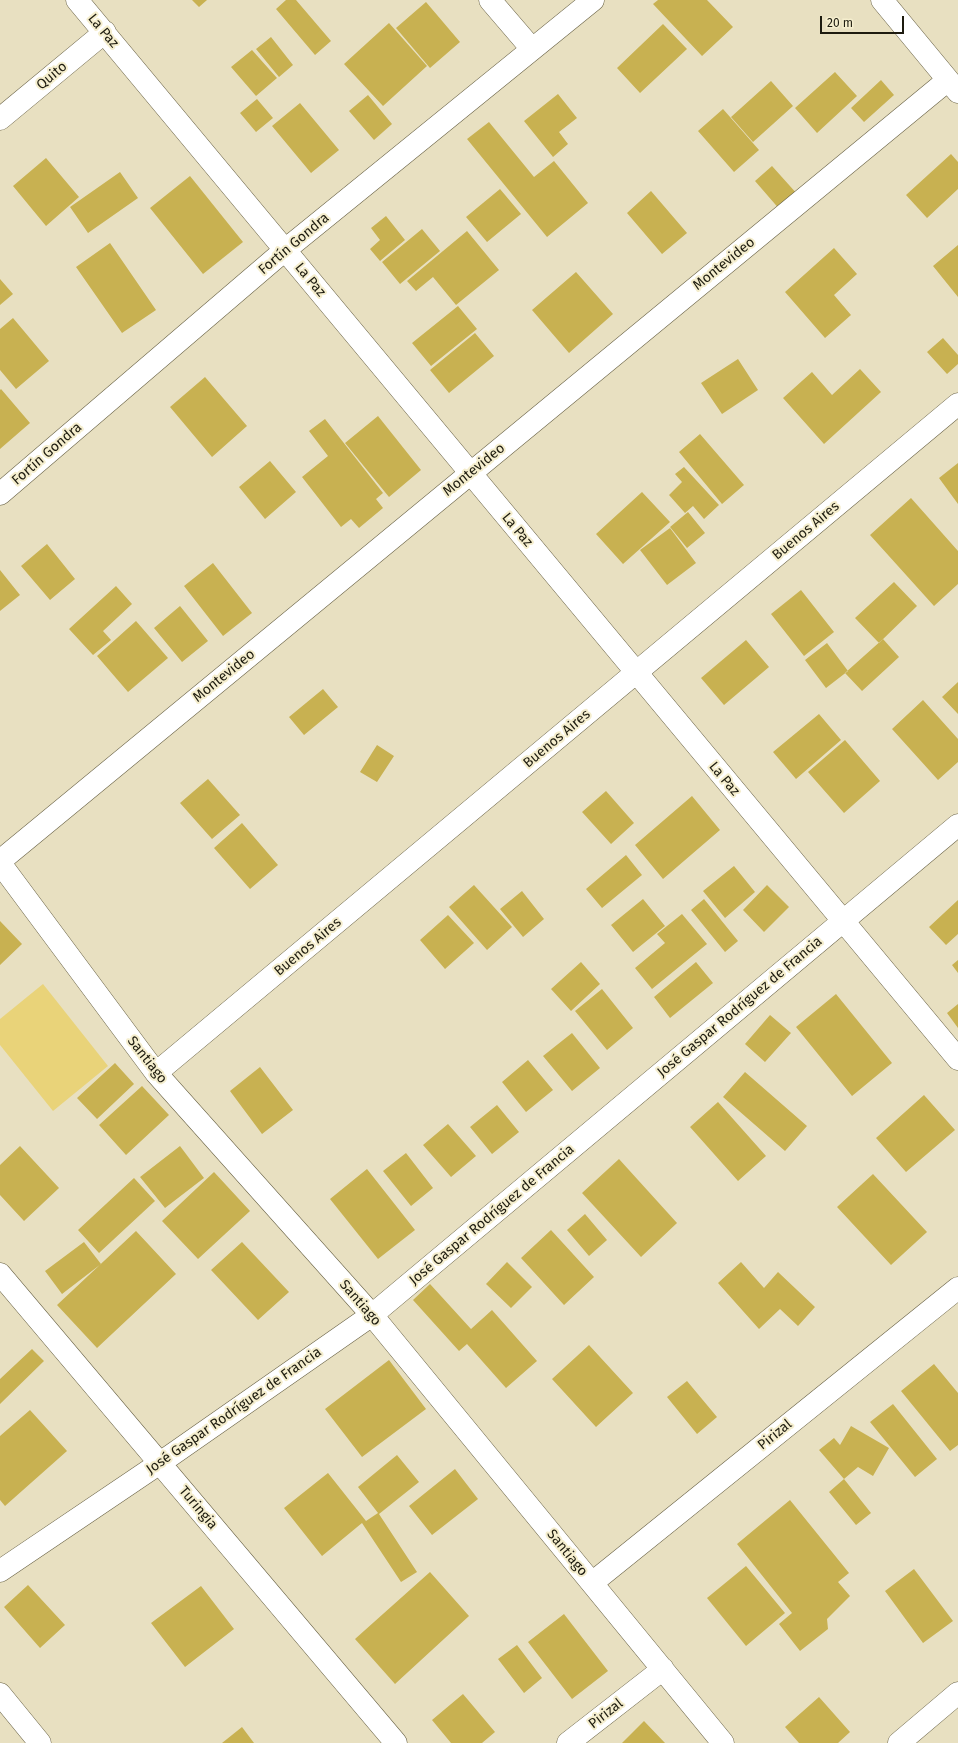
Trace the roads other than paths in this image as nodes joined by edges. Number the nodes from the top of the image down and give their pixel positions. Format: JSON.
{"nodes":[{"id":1,"x":77,"y":0,"type":"edge"},
{"id":2,"x":490,"y":0,"type":"edge"},
{"id":3,"x":593,"y":0,"type":"edge"},
{"id":4,"x":882,"y":0,"type":"edge"},
{"id":5,"x":105,"y":32,"type":"junction"},
{"id":6,"x":532,"y":50,"type":"junction"},
{"id":7,"x":953,"y":86,"type":"edge"},
{"id":8,"x":0,"y":119,"type":"edge"},
{"id":9,"x":285,"y":250,"type":"junction"},
{"id":10,"x":958,"y":404,"type":"edge"},
{"id":11,"x":470,"y":473,"type":"junction"},
{"id":12,"x":0,"y":494,"type":"edge"},
{"id":13,"x":636,"y":673,"type":"junction"},
{"id":14,"x":958,"y":825,"type":"edge"},
{"id":15,"x":0,"y":862,"type":"edge"},
{"id":16,"x":843,"y":921,"type":"junction"},
{"id":17,"x":958,"y":1059,"type":"edge"},
{"id":18,"x":156,"y":1073,"type":"junction"},
{"id":19,"x":0,"y":1274,"type":"edge"},
{"id":20,"x":958,"y":1288,"type":"edge"},
{"id":21,"x":372,"y":1315,"type":"junction"},
{"id":22,"x":160,"y":1463,"type":"junction"},
{"id":23,"x":0,"y":1571,"type":"edge"},
{"id":24,"x":592,"y":1583,"type":"junction"},
{"id":25,"x":663,"y":1670,"type":"junction"},
{"id":26,"x":958,"y":1693,"type":"edge"},
{"id":27,"x":0,"y":1694,"type":"edge"},
{"id":28,"x":40,"y":1743,"type":"edge"},
{"id":29,"x":396,"y":1743,"type":"edge"},
{"id":30,"x":568,"y":1743,"type":"edge"},
{"id":31,"x":723,"y":1743,"type":"edge"},
{"id":32,"x":899,"y":1743,"type":"edge"}],
"edges":[{"from":1,"to":5,"type":"street","name":"La Paz"},
{"from":2,"to":6,"type":"street"},
{"from":3,"to":6,"type":"street","name":"Fortín Gondra"},
{"from":4,"to":7,"type":"street"},
{"from":5,"to":8,"type":"street","name":"Quito"},
{"from":5,"to":9,"type":"street","name":"La Paz"},
{"from":6,"to":9,"type":"street","name":"Fortín Gondra"},
{"from":7,"to":11,"type":"street","name":"Montevideo"},
{"from":9,"to":11,"type":"street","name":"La Paz"},
{"from":9,"to":12,"type":"street","name":"Fortín Gondra"},
{"from":10,"to":13,"type":"street","name":"Buenos Aires"},
{"from":11,"to":13,"type":"street","name":"La Paz"},
{"from":11,"to":15,"type":"street","name":"Montevideo"},
{"from":13,"to":16,"type":"street","name":"La Paz"},
{"from":13,"to":18,"type":"street","name":"Buenos Aires"},
{"from":14,"to":16,"type":"street","name":"José Gaspar Rodríguez de Francia"},
{"from":15,"to":18,"type":"street","name":"Santiago"},
{"from":16,"to":17,"type":"street","name":"La Paz"},
{"from":16,"to":21,"type":"street","name":"José Gaspar Rodríguez de Francia"},
{"from":18,"to":21,"type":"street","name":"Santiago"},
{"from":19,"to":22,"type":"street","name":"Turingia"},
{"from":20,"to":24,"type":"street","name":"Pirizal"},
{"from":21,"to":22,"type":"street","name":"José Gaspar Rodríguez de Francia"},
{"from":21,"to":24,"type":"street","name":"Santiago"},
{"from":22,"to":23,"type":"street","name":"José Gaspar Rodríguez de Francia"},
{"from":22,"to":29,"type":"street","name":"Turingia"},
{"from":24,"to":25,"type":"street","name":"Santiago"},
{"from":25,"to":30,"type":"street","name":"Pirizal"},
{"from":25,"to":31,"type":"street","name":"Santiago"},
{"from":26,"to":32,"type":"street"},
{"from":27,"to":28,"type":"street"}]}
